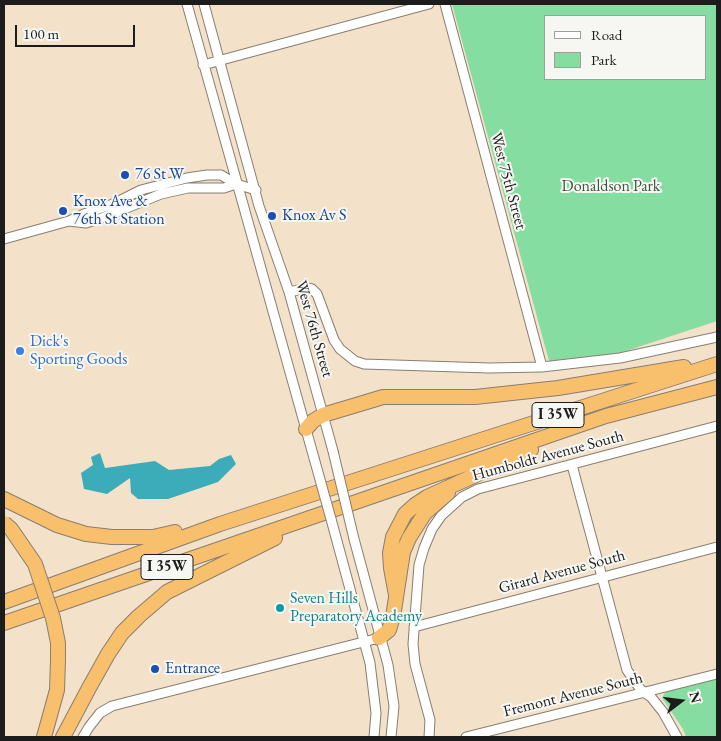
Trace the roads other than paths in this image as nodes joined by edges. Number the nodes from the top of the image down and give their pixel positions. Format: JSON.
{"nodes":[{"id":1,"x":187,"y":4,"type":"edge"},
{"id":2,"x":204,"y":4,"type":"edge"},
{"id":3,"x":429,"y":4,"type":"edge"},
{"id":4,"x":445,"y":4,"type":"edge"},
{"id":5,"x":219,"y":60,"type":"junction"},
{"id":6,"x":203,"y":65,"type":"junction"},
{"id":7,"x":236,"y":184,"type":"junction"},
{"id":8,"x":256,"y":190,"type":"junction"},
{"id":9,"x":4,"y":240,"type":"edge"},
{"id":10,"x":289,"y":292,"type":"junction"},
{"id":11,"x":717,"y":337,"type":"edge"},
{"id":12,"x":717,"y":363,"type":"edge"},
{"id":13,"x":542,"y":367,"type":"junction"},
{"id":14,"x":717,"y":387,"type":"edge"},
{"id":15,"x":323,"y":415,"type":"junction"},
{"id":16,"x":606,"y":416,"type":"junction"},
{"id":17,"x":717,"y":426,"type":"edge"},
{"id":18,"x":306,"y":429,"type":"junction"},
{"id":19,"x":572,"y":465,"type":"junction"},
{"id":20,"x":4,"y":499,"type":"edge"},
{"id":21,"x":329,"y":511,"type":"junction"},
{"id":22,"x":4,"y":522,"type":"edge"},
{"id":23,"x":220,"y":524,"type":"junction"},
{"id":24,"x":717,"y":547,"type":"edge"},
{"id":25,"x":602,"y":577,"type":"junction"},
{"id":26,"x":4,"y":602,"type":"edge"},
{"id":27,"x":4,"y":623,"type":"edge"},
{"id":28,"x":414,"y":627,"type":"junction"},
{"id":29,"x":379,"y":638,"type":"junction"},
{"id":30,"x":364,"y":641,"type":"junction"},
{"id":31,"x":58,"y":663,"type":"junction"},
{"id":32,"x":717,"y":674,"type":"edge"},
{"id":33,"x":645,"y":693,"type":"junction"},
{"id":34,"x":40,"y":737,"type":"edge"},
{"id":35,"x":44,"y":737,"type":"edge"},
{"id":36,"x":63,"y":737,"type":"edge"},
{"id":37,"x":83,"y":737,"type":"edge"},
{"id":38,"x":374,"y":737,"type":"edge"},
{"id":39,"x":391,"y":737,"type":"edge"},
{"id":40,"x":429,"y":737,"type":"edge"},
{"id":41,"x":466,"y":737,"type":"edge"},
{"id":42,"x":677,"y":737,"type":"edge"}],
"edges":[{"from":1,"to":6,"type":"street","name":"West 76th Street"},
{"from":2,"to":5,"type":"street","name":"West 76th Street"},
{"from":3,"to":5,"type":"street"},
{"from":4,"to":13,"type":"street","name":"West 75th Street"},
{"from":5,"to":6,"type":"street"},
{"from":5,"to":8,"type":"street","name":"West 76th Street"},
{"from":6,"to":7,"type":"street","name":"West 76th Street"},
{"from":7,"to":8,"type":"street"},
{"from":7,"to":9,"type":"street"},
{"from":7,"to":18,"type":"street","name":"West 76th Street"},
{"from":8,"to":10,"type":"street","name":"West 76th Street"},
{"from":10,"to":13,"type":"street"},
{"from":10,"to":15,"type":"street","name":"West 76th Street"},
{"from":11,"to":13,"type":"street"},
{"from":12,"to":15,"type":"highway"},
{"from":12,"to":23,"type":"highway","number":"I 35W"},
{"from":14,"to":16,"type":"highway","number":"I 35W"},
{"from":15,"to":18,"type":"highway"},
{"from":15,"to":29,"type":"street","name":"West 76th Street","bridge":true},
{"from":16,"to":21,"type":"highway","number":"I 35W"},
{"from":16,"to":29,"type":"highway"},
{"from":17,"to":19,"type":"street","name":"Humboldt Avenue South"},
{"from":18,"to":30,"type":"street","name":"West 76th Street","bridge":true},
{"from":19,"to":25,"type":"street"},
{"from":19,"to":28,"type":"street","name":"Humboldt Avenue South"},
{"from":20,"to":23,"type":"highway"},
{"from":21,"to":27,"type":"highway","number":"I 35W"},
{"from":21,"to":36,"type":"highway"},
{"from":22,"to":31,"type":"highway","bridge":true},
{"from":23,"to":26,"type":"highway","number":"I 35W"},
{"from":24,"to":25,"type":"street","name":"Girard Avenue South"},
{"from":25,"to":28,"type":"street","name":"Girard Avenue South"},
{"from":25,"to":33,"type":"street"},
{"from":28,"to":40,"type":"street","name":"Humboldt Avenue South"},
{"from":29,"to":30,"type":"street"},
{"from":29,"to":39,"type":"street","name":"West 76th Street"},
{"from":30,"to":37,"type":"street"},
{"from":30,"to":38,"type":"street","name":"West 76th Street"},
{"from":31,"to":34,"type":"highway"},
{"from":31,"to":35,"type":"highway"},
{"from":32,"to":33,"type":"street","name":"Fremont Avenue South"},
{"from":33,"to":41,"type":"street","name":"Fremont Avenue South"},
{"from":33,"to":42,"type":"street"}]}
